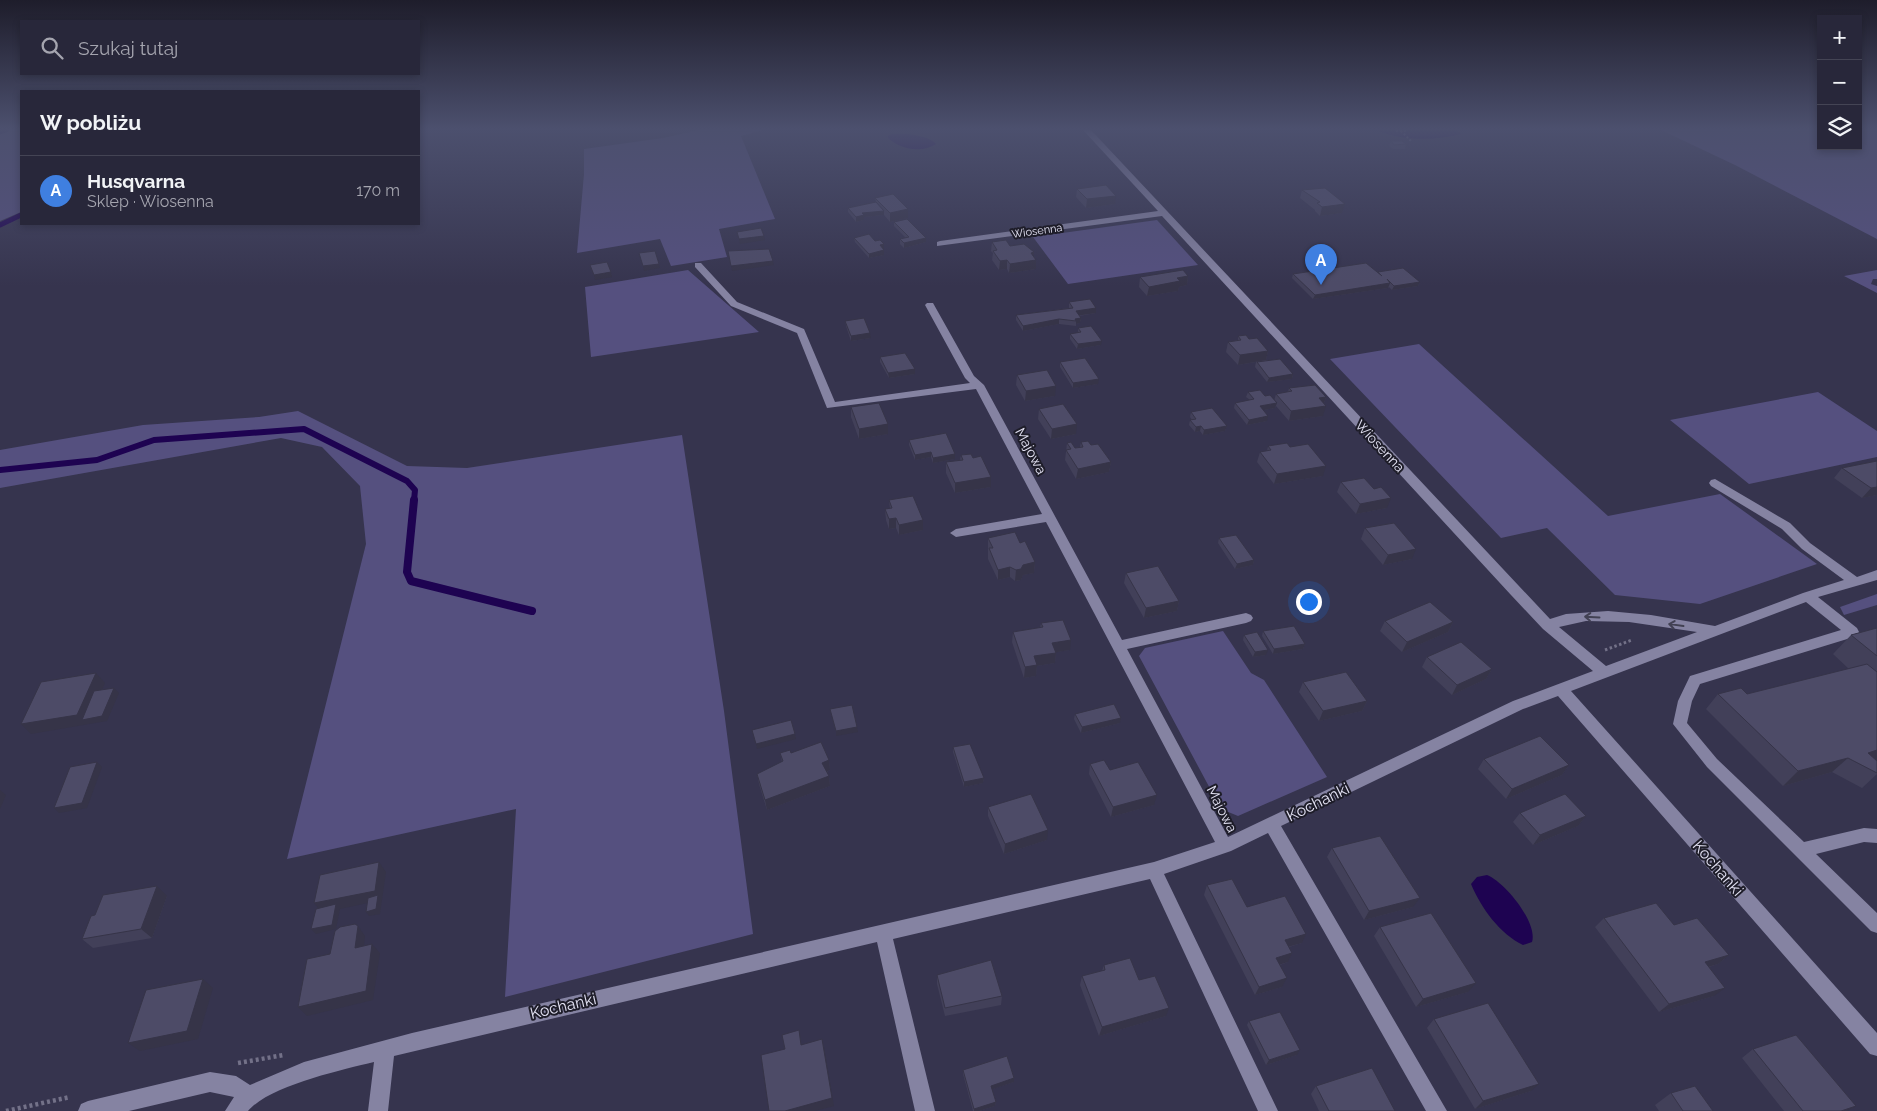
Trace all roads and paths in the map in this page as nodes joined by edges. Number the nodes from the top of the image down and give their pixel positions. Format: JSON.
{"nodes":[{"id":1,"x":1135,"y":182,"type":"edge"},
{"id":2,"x":1164,"y":213,"type":"junction"},
{"id":3,"x":940,"y":244,"type":"dead end"},
{"id":4,"x":698,"y":265,"type":"dead end"},
{"id":5,"x":930,"y":305,"type":"dead end"},
{"id":6,"x":979,"y":385,"type":"junction"},
{"id":7,"x":1715,"y":483,"type":"dead end"},
{"id":8,"x":1049,"y":517,"type":"junction"},
{"id":9,"x":956,"y":533,"type":"dead end"},
{"id":10,"x":1877,"y":575,"type":"edge"},
{"id":11,"x":1854,"y":582,"type":"junction"},
{"id":12,"x":1808,"y":596,"type":"junction"},
{"id":13,"x":1246,"y":618,"type":"dead end"},
{"id":14,"x":1548,"y":625,"type":"junction"},
{"id":15,"x":1716,"y":630,"type":"junction"},
{"id":16,"x":1118,"y":646,"type":"junction"},
{"id":17,"x":1604,"y":672,"type":"junction"},
{"id":18,"x":1560,"y":688,"type":"junction"},
{"id":19,"x":1272,"y":824,"type":"junction"},
{"id":20,"x":1877,"y":836,"type":"edge"},
{"id":21,"x":1225,"y":846,"type":"junction"},
{"id":22,"x":1802,"y":850,"type":"junction"},
{"id":23,"x":1154,"y":870,"type":"junction"},
{"id":24,"x":1877,"y":925,"type":"edge"},
{"id":25,"x":883,"y":933,"type":"junction"},
{"id":26,"x":1877,"y":1047,"type":"edge"},
{"id":27,"x":385,"y":1049,"type":"junction"},
{"id":28,"x":293,"y":1053,"type":"dead end"},
{"id":29,"x":229,"y":1064,"type":"dead end"},
{"id":30,"x":74,"y":1096,"type":"dead end"},
{"id":31,"x":248,"y":1096,"type":"junction"},
{"id":32,"x":6,"y":1111,"type":"edge"},
{"id":33,"x":88,"y":1111,"type":"edge"},
{"id":34,"x":235,"y":1111,"type":"edge"},
{"id":35,"x":378,"y":1111,"type":"edge"},
{"id":36,"x":925,"y":1111,"type":"edge"},
{"id":37,"x":1268,"y":1111,"type":"edge"},
{"id":38,"x":1437,"y":1111,"type":"edge"}],
"edges":[{"from":1,"to":2,"type":"street","name":"Wiosenna"},
{"from":2,"to":3,"type":"street","name":"Wiosenna"},
{"from":2,"to":14,"type":"street","name":"Wiosenna"},
{"from":4,"to":6,"type":"street"},
{"from":5,"to":6,"type":"street","name":"Majowa"},
{"from":6,"to":8,"type":"street","name":"Majowa"},
{"from":7,"to":11,"type":"street"},
{"from":8,"to":9,"type":"street"},
{"from":8,"to":16,"type":"street","name":"Majowa"},
{"from":10,"to":11,"type":"street","name":"Kochanki"},
{"from":11,"to":12,"type":"street","name":"Kochanki"},
{"from":12,"to":15,"type":"street","name":"Kochanki"},
{"from":12,"to":22,"type":"street"},
{"from":13,"to":16,"type":"street"},
{"from":15,"to":14,"type":"street","one_way":true},
{"from":14,"to":17,"type":"street","name":"Wiosenna"},
{"from":15,"to":17,"type":"street","name":"Kochanki"},
{"from":16,"to":21,"type":"street","name":"Majowa"},
{"from":17,"to":18,"type":"street","name":"Kochanki"},
{"from":18,"to":19,"type":"street","name":"Kochanki"},
{"from":18,"to":26,"type":"street","name":"Kochanki"},
{"from":19,"to":21,"type":"street","name":"Kochanki"},
{"from":19,"to":38,"type":"street"},
{"from":20,"to":22,"type":"street"},
{"from":21,"to":23,"type":"street","name":"Kochanki"},
{"from":22,"to":24,"type":"street"},
{"from":23,"to":25,"type":"street","name":"Kochanki"},
{"from":23,"to":37,"type":"street"},
{"from":25,"to":27,"type":"street","name":"Kochanki"},
{"from":25,"to":36,"type":"street"},
{"from":27,"to":31,"type":"street","name":"Kochanki"},
{"from":27,"to":35,"type":"street"},
{"from":28,"to":29,"type":"path"},
{"from":30,"to":32,"type":"path"},
{"from":31,"to":33,"type":"street"},
{"from":31,"to":34,"type":"street","name":"Kochanki"}]}
